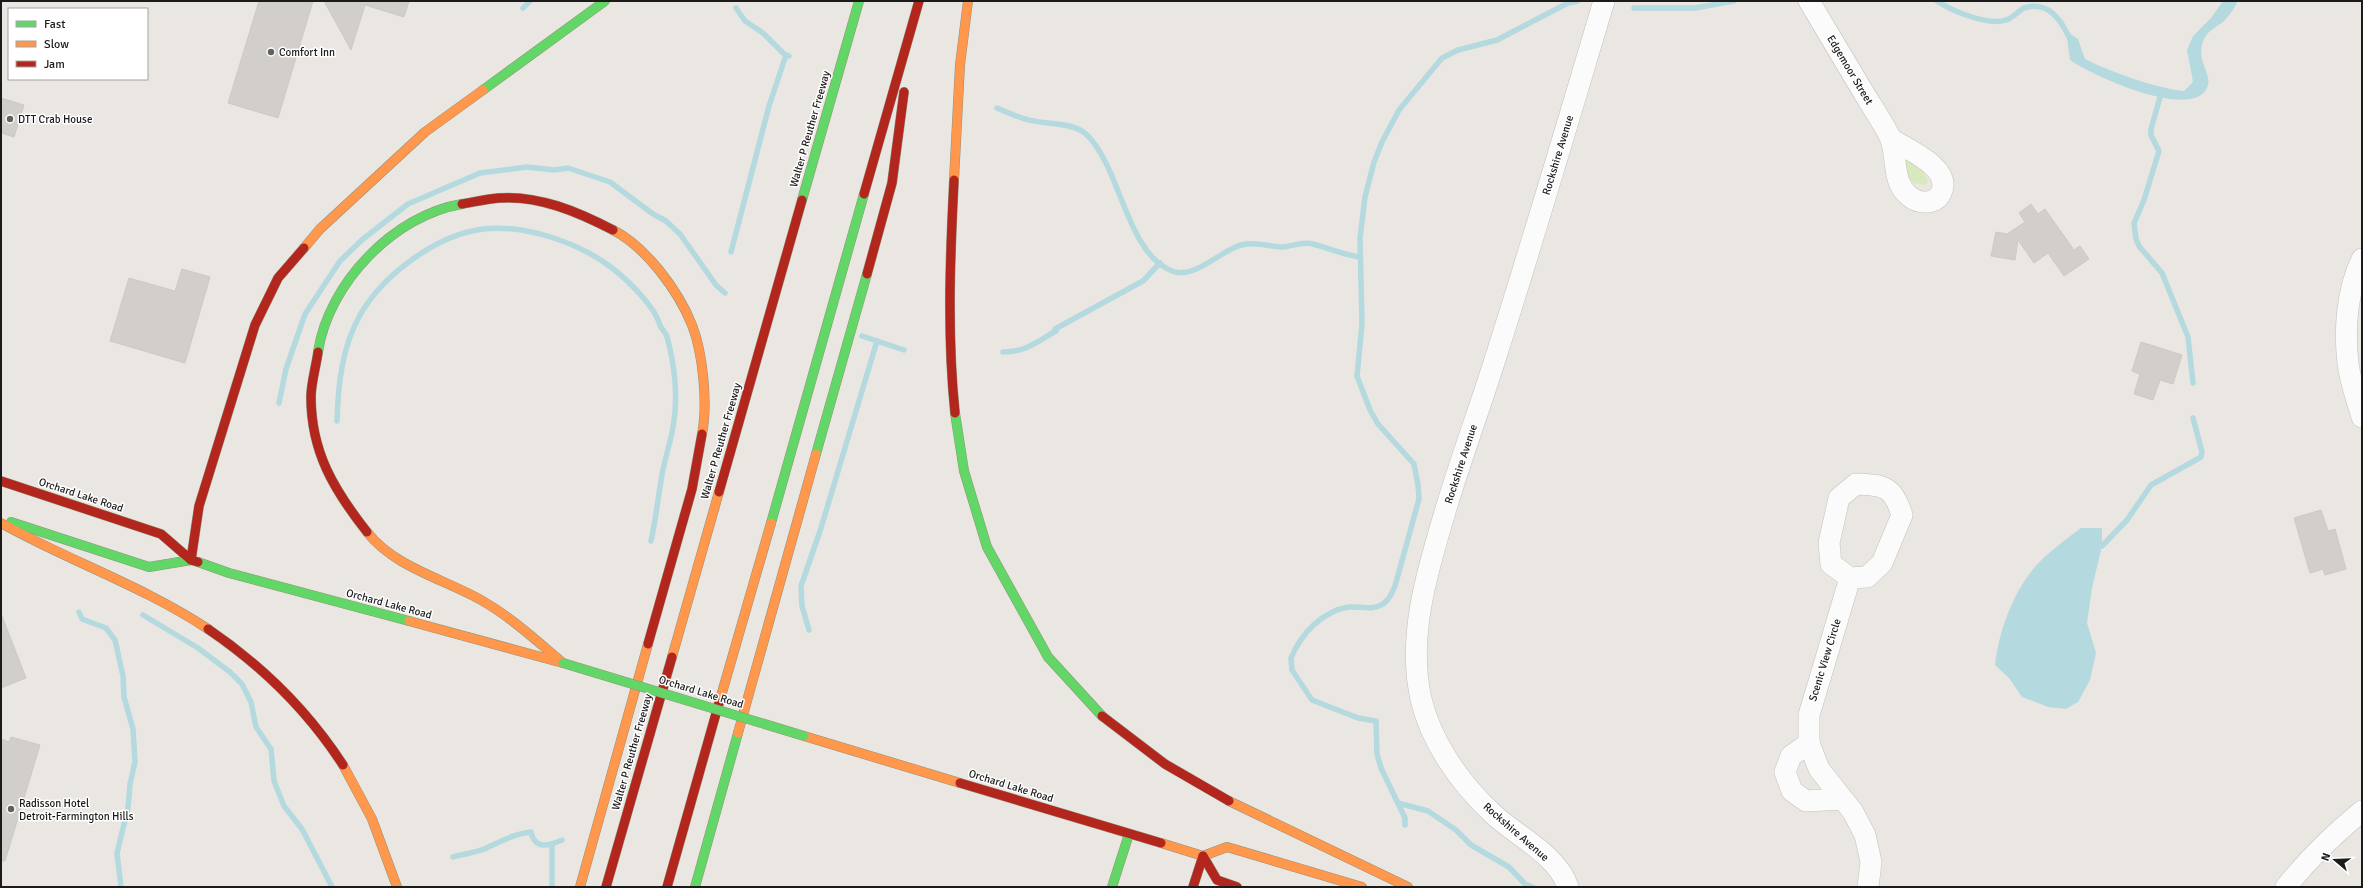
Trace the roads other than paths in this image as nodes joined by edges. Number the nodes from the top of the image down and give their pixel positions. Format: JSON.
{"nodes":[{"id":1,"x":605,"y":1,"type":"edge"},
{"id":2,"x":859,"y":1,"type":"edge"},
{"id":3,"x":919,"y":1,"type":"edge"},
{"id":4,"x":968,"y":1,"type":"edge"},
{"id":5,"x":1604,"y":1,"type":"edge"},
{"id":6,"x":1809,"y":1,"type":"edge"},
{"id":7,"x":916,"y":13,"type":"junction"},
{"id":8,"x":1891,"y":139,"type":"dead end"},
{"id":9,"x":2362,"y":259,"type":"edge"},
{"id":10,"x":2362,"y":417,"type":"edge"},
{"id":11,"x":1,"y":481,"type":"edge"},
{"id":12,"x":1,"y":519,"type":"edge"},
{"id":13,"x":1,"y":524,"type":"edge"},
{"id":14,"x":191,"y":560,"type":"junction"},
{"id":15,"x":1850,"y":578,"type":"junction"},
{"id":16,"x":562,"y":663,"type":"junction"},
{"id":17,"x":1809,"y":743,"type":"junction"},
{"id":18,"x":1842,"y":799,"type":"junction"},
{"id":19,"x":2362,"y":811,"type":"edge"},
{"id":20,"x":1129,"y":834,"type":"junction"},
{"id":21,"x":1203,"y":856,"type":"junction"},
{"id":22,"x":397,"y":887,"type":"edge"},
{"id":23,"x":580,"y":887,"type":"edge"},
{"id":24,"x":606,"y":887,"type":"edge"},
{"id":25,"x":667,"y":887,"type":"edge"},
{"id":26,"x":695,"y":887,"type":"edge"},
{"id":27,"x":1112,"y":887,"type":"edge"},
{"id":28,"x":1193,"y":887,"type":"edge"},
{"id":29,"x":1237,"y":887,"type":"edge"},
{"id":30,"x":1362,"y":887,"type":"edge"},
{"id":31,"x":1408,"y":887,"type":"edge"},
{"id":32,"x":1568,"y":887,"type":"edge"},
{"id":33,"x":1868,"y":887,"type":"edge"},
{"id":34,"x":2286,"y":887,"type":"edge"}],
"edges":[{"from":1,"to":14,"type":"main road"},
{"from":2,"to":24,"type":"main road","name":"Walter P Reuther Freeway"},
{"from":3,"to":7,"type":"main road"},
{"from":4,"to":31,"type":"main road"},
{"from":5,"to":32,"type":"street","name":"Rockshire Avenue"},
{"from":6,"to":8,"type":"street","name":"Edgemoor Street"},
{"from":7,"to":25,"type":"main road"},
{"from":7,"to":26,"type":"main road"},
{"from":9,"to":10,"type":"street"},
{"from":11,"to":14,"type":"main road","name":"Orchard Lake Road"},
{"from":12,"to":14,"type":"main road","name":"Orchard Lake Road"},
{"from":13,"to":22,"type":"main road"},
{"from":14,"to":16,"type":"main road","name":"Orchard Lake Road"},
{"from":15,"to":15,"type":"street"},
{"from":15,"to":17,"type":"street","name":"Scenic View Circle"},
{"from":16,"to":20,"type":"main road","name":"Orchard Lake Road","bridge":true},
{"from":16,"to":23,"type":"main road"},
{"from":17,"to":18,"type":"street","name":"Scenic View Circle"},
{"from":17,"to":18,"type":"street"},
{"from":18,"to":33,"type":"street","name":"Scenic View Circle"},
{"from":19,"to":34,"type":"street"},
{"from":20,"to":21,"type":"main road","name":"Orchard Lake Road"},
{"from":20,"to":27,"type":"main road"},
{"from":21,"to":28,"type":"main road"},
{"from":21,"to":29,"type":"main road"},
{"from":21,"to":30,"type":"main road"}]}
